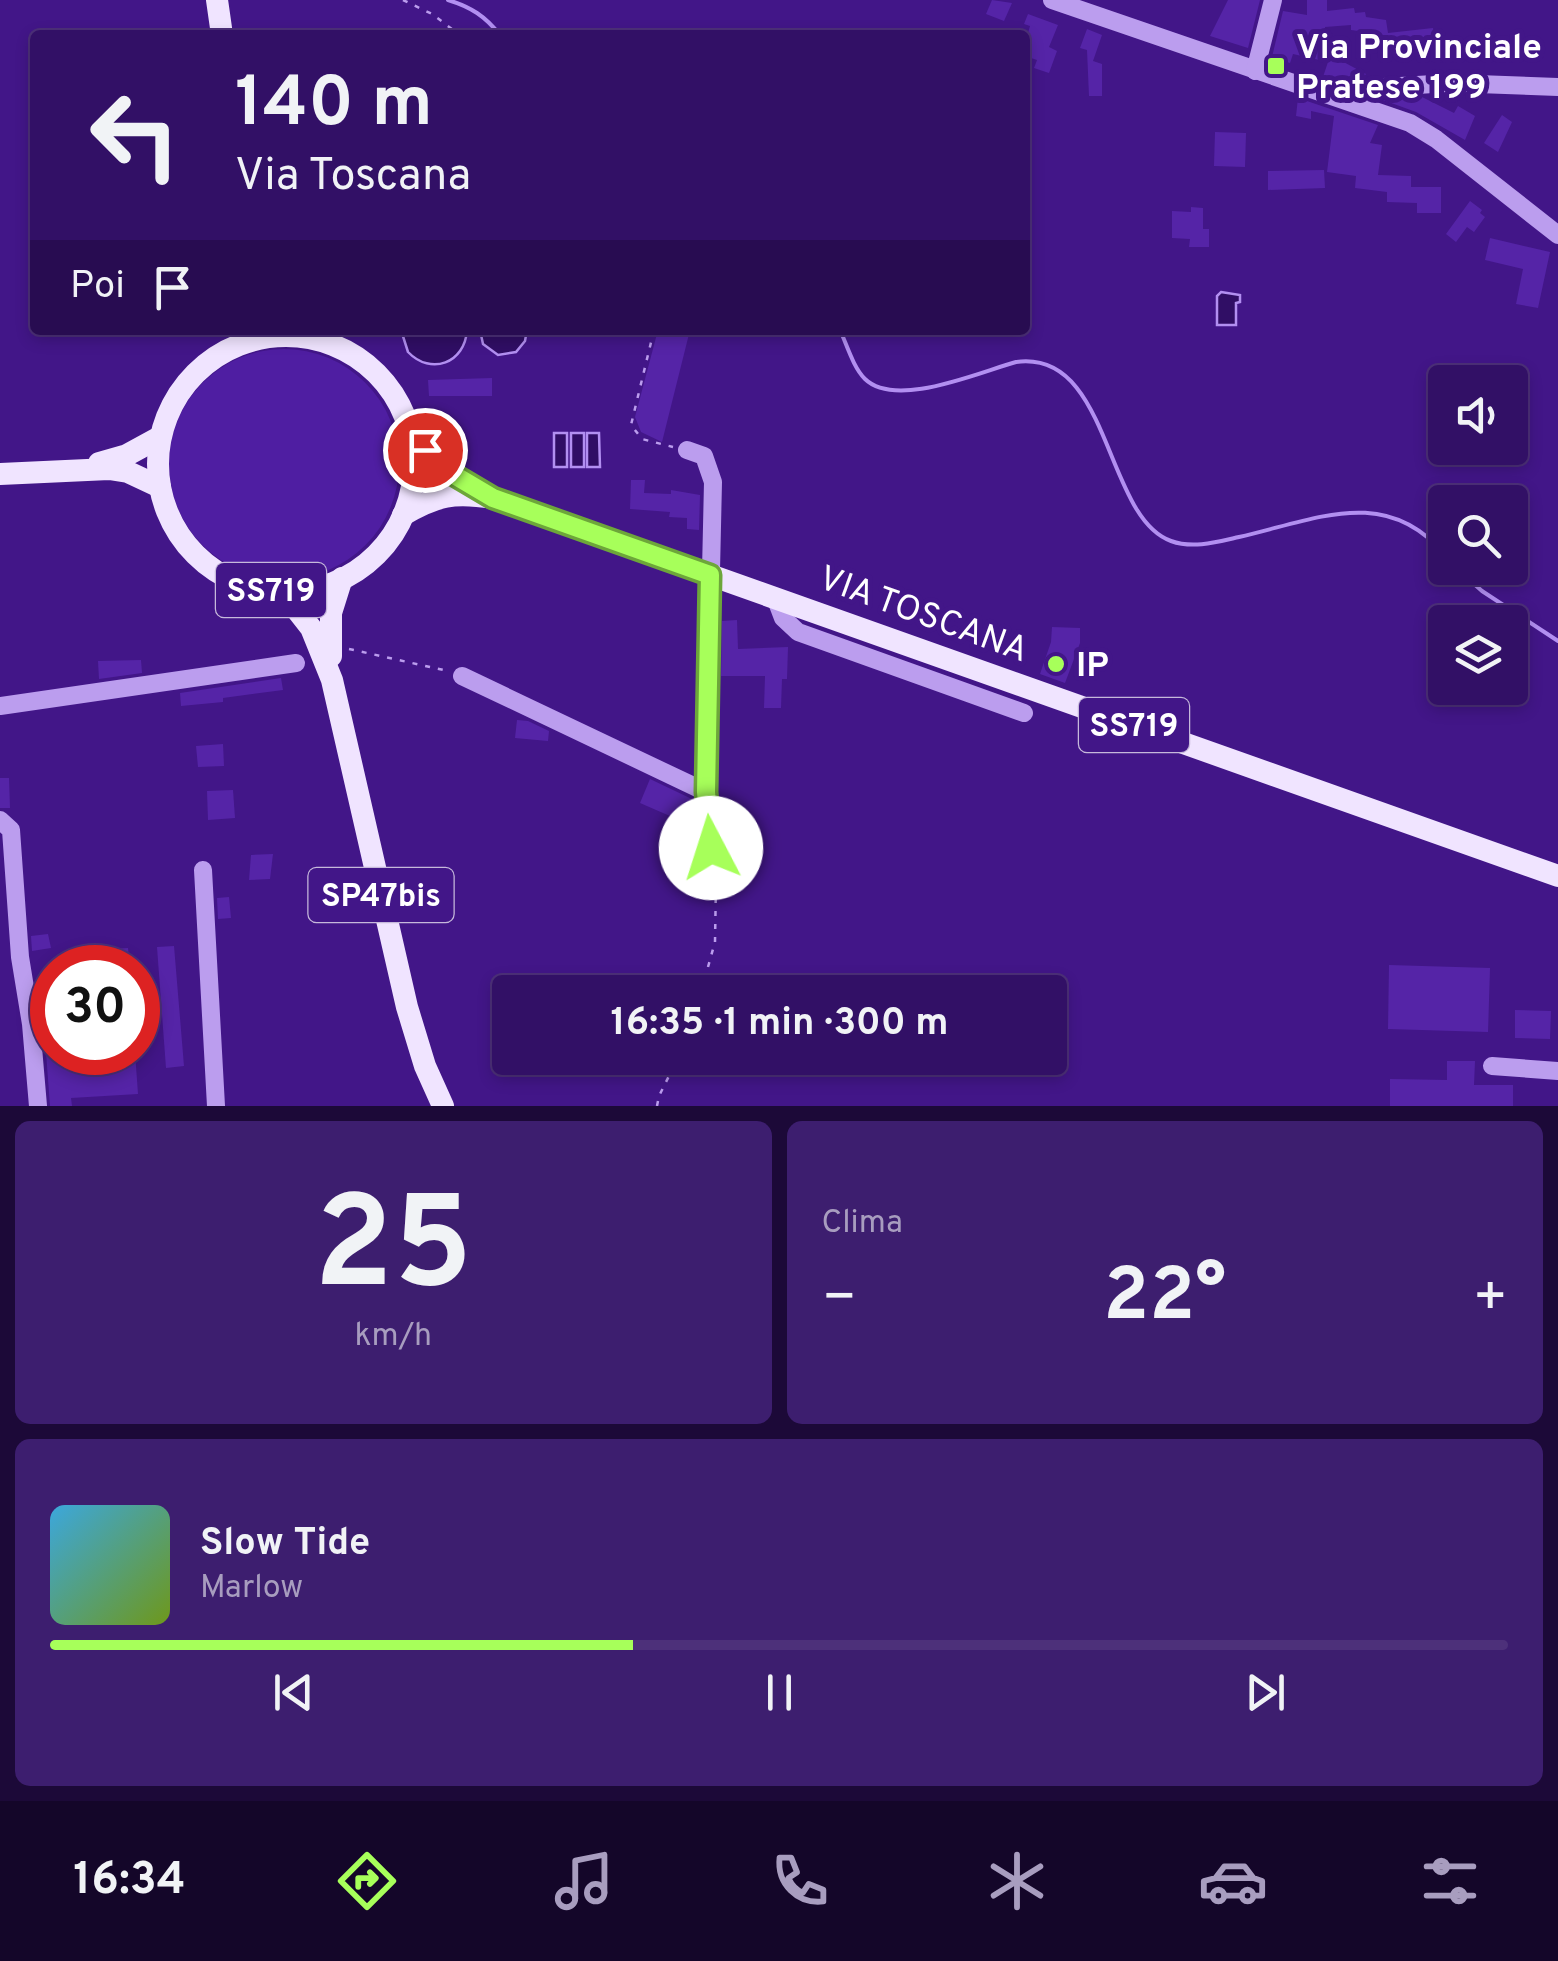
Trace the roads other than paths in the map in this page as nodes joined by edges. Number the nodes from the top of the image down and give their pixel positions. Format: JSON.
{"nodes":[{"id":1,"x":217,"y":0,"type":"edge"},
{"id":2,"x":232,"y":0,"type":"edge"},
{"id":3,"x":1052,"y":0,"type":"edge"},
{"id":4,"x":1273,"y":0,"type":"edge"},
{"id":5,"x":221,"y":30,"type":"edge"},
{"id":6,"x":235,"y":30,"type":"edge"},
{"id":7,"x":1255,"y":71,"type":"junction"},
{"id":8,"x":1558,"y":87,"type":"edge"},
{"id":9,"x":1357,"y":103,"type":"junction"},
{"id":10,"x":1558,"y":235,"type":"edge"},
{"id":11,"x":293,"y":335,"type":"edge"},
{"id":12,"x":308,"y":335,"type":"edge"},
{"id":13,"x":233,"y":340,"type":"edge"},
{"id":14,"x":410,"y":433,"type":"junction"},
{"id":15,"x":160,"y":437,"type":"junction"},
{"id":16,"x":686,"y":450,"type":"road end"},
{"id":17,"x":72,"y":470,"type":"junction"},
{"id":18,"x":0,"y":474,"type":"edge"},
{"id":19,"x":160,"y":487,"type":"junction"},
{"id":20,"x":493,"y":498,"type":"junction"},
{"id":21,"x":403,"y":515,"type":"junction"},
{"id":22,"x":710,"y":575,"type":"junction"},
{"id":23,"x":342,"y":578,"type":"junction"},
{"id":24,"x":282,"y":591,"type":"junction"},
{"id":25,"x":775,"y":597,"type":"junction"},
{"id":26,"x":296,"y":663,"type":"dead end"},
{"id":27,"x":462,"y":676,"type":"road end"},
{"id":28,"x":332,"y":680,"type":"junction"},
{"id":29,"x":0,"y":706,"type":"edge"},
{"id":30,"x":1024,"y":713,"type":"dead end"},
{"id":31,"x":706,"y":792,"type":"junction"},
{"id":32,"x":0,"y":820,"type":"edge"},
{"id":33,"x":714,"y":866,"type":"road end"},
{"id":34,"x":203,"y":870,"type":"dead end"},
{"id":35,"x":1558,"y":876,"type":"edge"},
{"id":36,"x":1492,"y":1066,"type":"dead end"},
{"id":37,"x":1558,"y":1070,"type":"edge"},
{"id":38,"x":38,"y":1106,"type":"edge"},
{"id":39,"x":216,"y":1106,"type":"edge"},
{"id":40,"x":443,"y":1106,"type":"edge"}],
"edges":[{"from":1,"to":5,"type":"main road"},
{"from":2,"to":6,"type":"main road"},
{"from":3,"to":7,"type":"street"},
{"from":4,"to":7,"type":"street"},
{"from":7,"to":9,"type":"street"},
{"from":8,"to":9,"type":"street"},
{"from":9,"to":10,"type":"street"},
{"from":11,"to":13,"type":"main road","number":"SS719"},
{"from":12,"to":14,"type":"main road","number":"SS719"},
{"from":13,"to":15,"type":"main road","number":"SS719"},
{"from":14,"to":20,"type":"main road","name":"VIA TOSCANA","number":"SS719"},
{"from":14,"to":21,"type":"main road","number":"SS719"},
{"from":15,"to":17,"type":"main road"},
{"from":15,"to":19,"type":"main road","number":"SS719"},
{"from":16,"to":22,"type":"street"},
{"from":17,"to":18,"type":"main road"},
{"from":17,"to":19,"type":"main road"},
{"from":19,"to":24,"type":"main road","number":"SS719"},
{"from":20,"to":21,"type":"main road","name":"VIA TOSCANA","number":"SS719"},
{"from":20,"to":22,"type":"main road","name":"VIA TOSCANA","number":"SS719"},
{"from":21,"to":23,"type":"main road","number":"SS719"},
{"from":22,"to":25,"type":"main road","name":"VIA TOSCANA","number":"SS719"},
{"from":22,"to":31,"type":"street"},
{"from":23,"to":24,"type":"main road","number":"SS719"},
{"from":23,"to":28,"type":"main road","number":"SP47bis"},
{"from":24,"to":28,"type":"main road","number":"SP47bis"},
{"from":25,"to":30,"type":"street"},
{"from":25,"to":35,"type":"main road","name":"VIA TOSCANA","number":"SS719"},
{"from":26,"to":29,"type":"street"},
{"from":27,"to":31,"type":"street"},
{"from":28,"to":40,"type":"main road","number":"SP47bis"},
{"from":31,"to":33,"type":"street"},
{"from":32,"to":38,"type":"street"},
{"from":34,"to":39,"type":"street"},
{"from":36,"to":37,"type":"street"}]}
